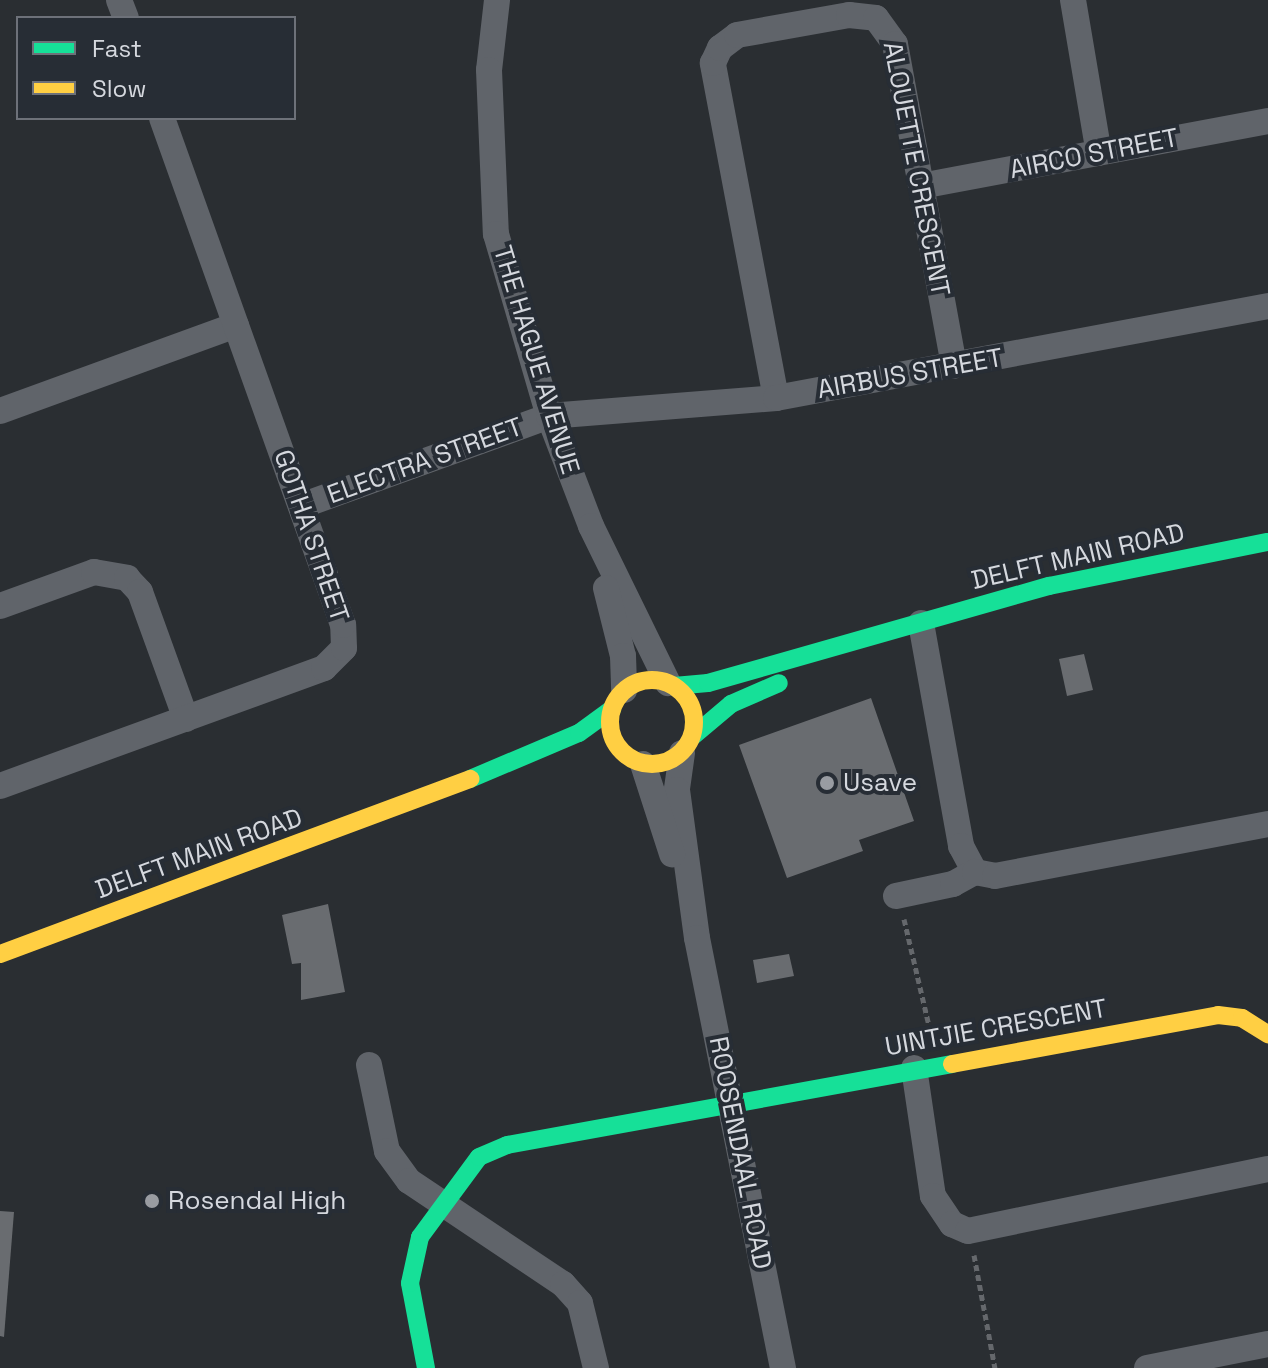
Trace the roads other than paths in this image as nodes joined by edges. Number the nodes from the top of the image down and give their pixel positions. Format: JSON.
{"nodes":[{"id":1,"x":497,"y":0,"type":"edge"},
{"id":2,"x":1073,"y":0,"type":"edge"},
{"id":3,"x":163,"y":120,"type":"edge"},
{"id":4,"x":1268,"y":121,"type":"edge"},
{"id":5,"x":1099,"y":153,"type":"junction"},
{"id":6,"x":921,"y":186,"type":"junction"},
{"id":7,"x":1268,"y":306,"type":"edge"},
{"id":8,"x":236,"y":325,"type":"junction"},
{"id":9,"x":954,"y":366,"type":"junction"},
{"id":10,"x":776,"y":398,"type":"junction"},
{"id":11,"x":0,"y":411,"type":"edge"},
{"id":12,"x":549,"y":416,"type":"junction"},
{"id":13,"x":301,"y":506,"type":"junction"},
{"id":14,"x":591,"y":526,"type":"junction"},
{"id":15,"x":1268,"y":542,"type":"edge"},
{"id":16,"x":0,"y":606,"type":"edge"},
{"id":17,"x":911,"y":626,"type":"junction"},
{"id":18,"x":671,"y":685,"type":"junction"},
{"id":19,"x":618,"y":700,"type":"junction"},
{"id":20,"x":186,"y":719,"type":"junction"},
{"id":21,"x":687,"y":745,"type":"junction"},
{"id":22,"x":603,"y":757,"type":"dead end"},
{"id":23,"x":638,"y":763,"type":"junction"},
{"id":24,"x":545,"y":770,"type":"dead end"},
{"id":25,"x":0,"y":786,"type":"edge"},
{"id":26,"x":415,"y":803,"type":"junction"},
{"id":27,"x":1268,"y":824,"type":"edge"},
{"id":28,"x":975,"y":872,"type":"junction"},
{"id":29,"x":896,"y":896,"type":"road end"},
{"id":30,"x":697,"y":938,"type":"junction"},
{"id":31,"x":0,"y":954,"type":"edge"},
{"id":32,"x":1268,"y":1034,"type":"edge"},
{"id":33,"x":369,"y":1065,"type":"dead end"},
{"id":34,"x":925,"y":1066,"type":"junction"},
{"id":35,"x":730,"y":1102,"type":"junction"},
{"id":36,"x":1268,"y":1169,"type":"edge"},
{"id":37,"x":440,"y":1203,"type":"junction"},
{"id":38,"x":1268,"y":1344,"type":"edge"},
{"id":39,"x":426,"y":1368,"type":"edge"},
{"id":40,"x":596,"y":1368,"type":"edge"},
{"id":41,"x":783,"y":1368,"type":"edge"},
{"id":42,"x":1147,"y":1368,"type":"edge"}],
"edges":[{"from":1,"to":12,"type":"street","name":"THE HAGUE AVENUE"},
{"from":2,"to":5,"type":"street"},
{"from":3,"to":8,"type":"street","name":"GOTHA STREET"},
{"from":4,"to":5,"type":"street","name":"AIRCO STREET"},
{"from":5,"to":6,"type":"street","name":"AIRCO STREET"},
{"from":6,"to":9,"type":"street","name":"ALOUETTE CRESCENT"},
{"from":6,"to":10,"type":"street","name":"ALOUETTE CRESCENT"},
{"from":7,"to":9,"type":"street","name":"AIRBUS STREET"},
{"from":8,"to":11,"type":"street"},
{"from":8,"to":13,"type":"street","name":"GOTHA STREET"},
{"from":9,"to":10,"type":"street","name":"AIRBUS STREET"},
{"from":10,"to":12,"type":"street","name":"AIRBUS STREET"},
{"from":12,"to":13,"type":"street","name":"ELECTRA STREET"},
{"from":12,"to":14,"type":"street","name":"THE HAGUE AVENUE"},
{"from":13,"to":20,"type":"street","name":"GOTHA STREET"},
{"from":14,"to":18,"type":"street","name":"THE HAGUE AVENUE"},
{"from":14,"to":19,"type":"street","name":"THE HAGUE AVENUE"},
{"from":15,"to":17,"type":"street","name":"DELFT MAIN ROAD"},
{"from":16,"to":20,"type":"street"},
{"from":17,"to":18,"type":"street","name":"DELFT MAIN ROAD"},
{"from":17,"to":21,"type":"street","name":"DELFT MAIN ROAD"},
{"from":17,"to":28,"type":"street"},
{"from":18,"to":19,"type":"street"},
{"from":18,"to":21,"type":"street"},
{"from":19,"to":23,"type":"street"},
{"from":19,"to":26,"type":"street","name":"DELFT MAIN ROAD"},
{"from":20,"to":25,"type":"street","name":"GOTHA STREET"},
{"from":21,"to":23,"type":"street"},
{"from":21,"to":30,"type":"street","name":"ROOSENDAAL ROAD"},
{"from":22,"to":23,"type":"street"},
{"from":23,"to":30,"type":"street","name":"ROOSENDAAL ROAD"},
{"from":24,"to":26,"type":"street","name":"DELFT MAIN ROAD"},
{"from":26,"to":31,"type":"street","name":"DELFT MAIN ROAD"},
{"from":27,"to":28,"type":"street"},
{"from":28,"to":29,"type":"street"},
{"from":30,"to":35,"type":"street","name":"ROOSENDAAL ROAD"},
{"from":32,"to":34,"type":"street","name":"UINTJIE CRESCENT"},
{"from":33,"to":37,"type":"street"},
{"from":34,"to":35,"type":"street","name":"UINTJIE CRESCENT"},
{"from":34,"to":36,"type":"street"},
{"from":35,"to":37,"type":"street","name":"UINTJIE CRESCENT"},
{"from":35,"to":41,"type":"street","name":"ROOSENDAAL ROAD"},
{"from":37,"to":39,"type":"street","name":"UINTJIE CRESCENT"},
{"from":37,"to":40,"type":"street"},
{"from":38,"to":42,"type":"street"}]}
